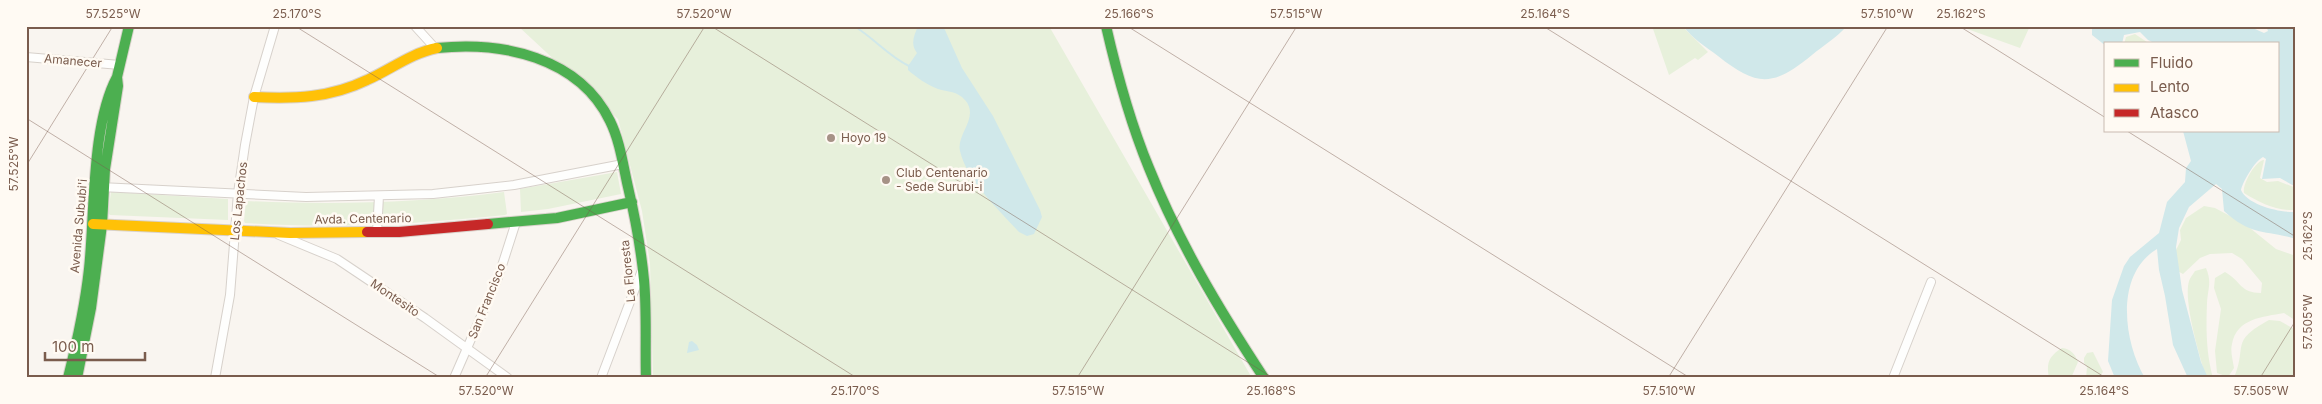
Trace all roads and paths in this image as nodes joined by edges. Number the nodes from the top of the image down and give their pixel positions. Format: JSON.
{"nodes":[{"id":1,"x":129,"y":26,"type":"edge"},
{"id":2,"x":275,"y":26,"type":"edge"},
{"id":3,"x":414,"y":26,"type":"edge"},
{"id":4,"x":1106,"y":26,"type":"edge"},
{"id":5,"x":435,"y":48,"type":"junction"},
{"id":6,"x":26,"y":57,"type":"edge"},
{"id":7,"x":120,"y":65,"type":"junction"},
{"id":8,"x":254,"y":96,"type":"junction"},
{"id":9,"x":623,"y":164,"type":"junction"},
{"id":10,"x":99,"y":187,"type":"junction"},
{"id":11,"x":238,"y":193,"type":"junction"},
{"id":12,"x":379,"y":196,"type":"junction"},
{"id":13,"x":632,"y":202,"type":"junction"},
{"id":14,"x":516,"y":222,"type":"junction"},
{"id":15,"x":98,"y":224,"type":"junction"},
{"id":16,"x":236,"y":232,"type":"junction"},
{"id":17,"x":377,"y":232,"type":"junction"},
{"id":18,"x":274,"y":233,"type":"junction"},
{"id":19,"x":643,"y":268,"type":"junction"},
{"id":20,"x":1931,"y":282,"type":"dead end"},
{"id":21,"x":468,"y":349,"type":"junction"},
{"id":22,"x":68,"y":378,"type":"edge"},
{"id":23,"x":77,"y":378,"type":"edge"},
{"id":24,"x":215,"y":378,"type":"edge"},
{"id":25,"x":454,"y":378,"type":"edge"},
{"id":26,"x":508,"y":378,"type":"edge"},
{"id":27,"x":601,"y":378,"type":"edge"},
{"id":28,"x":646,"y":378,"type":"edge"},
{"id":29,"x":1264,"y":378,"type":"edge"},
{"id":30,"x":1893,"y":378,"type":"edge"}],
"edges":[{"from":1,"to":7,"type":"street","name":"Avenida Sububi'i"},
{"from":2,"to":8,"type":"street","name":"Los Lapachos"},
{"from":3,"to":5,"type":"street"},
{"from":4,"to":29,"type":"street"},
{"from":5,"to":8,"type":"street"},
{"from":5,"to":9,"type":"street","name":"La Floresta"},
{"from":6,"to":7,"type":"street","name":"Amanecer"},
{"from":7,"to":10,"type":"street","name":"Avenida Sububi'i"},
{"from":8,"to":11,"type":"street","name":"Los Lapachos"},
{"from":9,"to":12,"type":"street","name":"Avda. Centenario"},
{"from":9,"to":13,"type":"street","name":"La Floresta"},
{"from":10,"to":11,"type":"street","name":"Avda. Centenario"},
{"from":10,"to":15,"type":"street","name":"Avenida Sububi'i"},
{"from":11,"to":12,"type":"street","name":"Avda. Centenario"},
{"from":11,"to":16,"type":"street","name":"Los Lapachos"},
{"from":12,"to":17,"type":"street"},
{"from":13,"to":14,"type":"street","name":"Avda. Centenario"},
{"from":13,"to":19,"type":"street","name":"La Floresta"},
{"from":14,"to":17,"type":"street","name":"Avda. Centenario"},
{"from":14,"to":21,"type":"street","name":"San Francisco"},
{"from":15,"to":16,"type":"street","name":"Avda. Centenario"},
{"from":15,"to":22,"type":"street","name":"Avenida Sububi'i"},
{"from":15,"to":23,"type":"street","name":"Avenida Sububi'i"},
{"from":16,"to":18,"type":"street","name":"Avda. Centenario"},
{"from":16,"to":24,"type":"street","name":"Los Lapachos"},
{"from":17,"to":18,"type":"street","name":"Avda. Centenario"},
{"from":18,"to":21,"type":"street","name":"Montesito"},
{"from":19,"to":27,"type":"street"},
{"from":19,"to":28,"type":"street","name":"La Floresta"},
{"from":20,"to":30,"type":"street"},
{"from":21,"to":25,"type":"street","name":"San Francisco"},
{"from":21,"to":26,"type":"street","name":"Montesito"}]}
